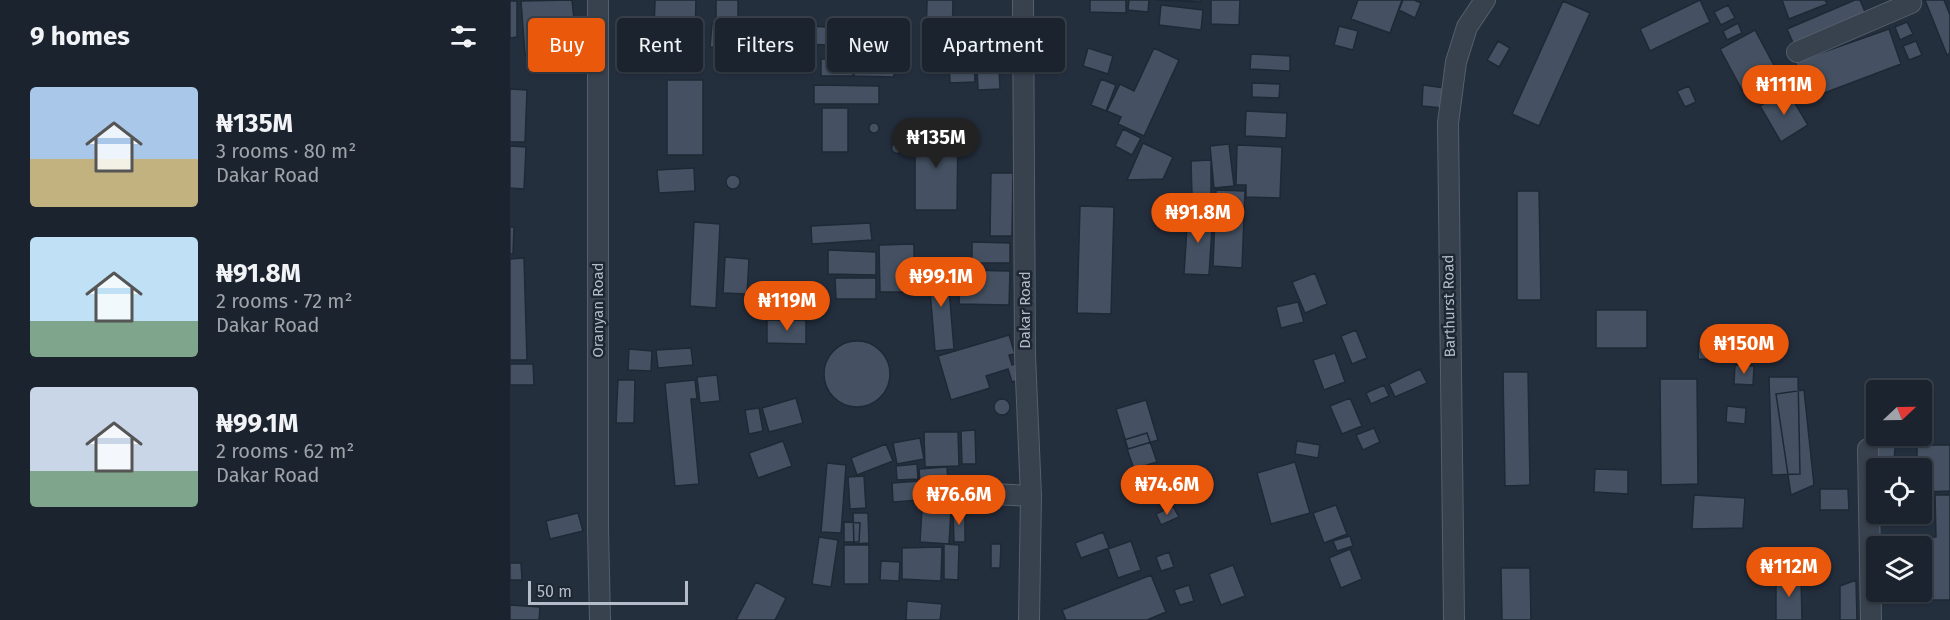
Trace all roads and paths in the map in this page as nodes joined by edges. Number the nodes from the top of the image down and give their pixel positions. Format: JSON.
{"nodes":[{"id":1,"x":598,"y":0,"type":"edge"},
{"id":2,"x":1023,"y":0,"type":"edge"},
{"id":3,"x":1485,"y":0,"type":"edge"},
{"id":4,"x":1910,"y":0,"type":"edge"},
{"id":5,"x":1797,"y":52,"type":"dead end"},
{"id":6,"x":1868,"y":449,"type":"dead end"},
{"id":7,"x":971,"y":493,"type":"dead end"},
{"id":8,"x":1031,"y":496,"type":"junction"},
{"id":9,"x":600,"y":620,"type":"edge"},
{"id":10,"x":1029,"y":620,"type":"edge"},
{"id":11,"x":1454,"y":620,"type":"edge"},
{"id":12,"x":1871,"y":620,"type":"edge"}],
"edges":[{"from":1,"to":9,"type":"street","name":"Oranyan Road"},
{"from":2,"to":8,"type":"street","name":"Dakar Road"},
{"from":3,"to":11,"type":"street","name":"Barthurst Road"},
{"from":4,"to":5,"type":"street"},
{"from":6,"to":12,"type":"street"},
{"from":7,"to":8,"type":"street"},
{"from":8,"to":10,"type":"street","name":"Dakar Road"}]}
